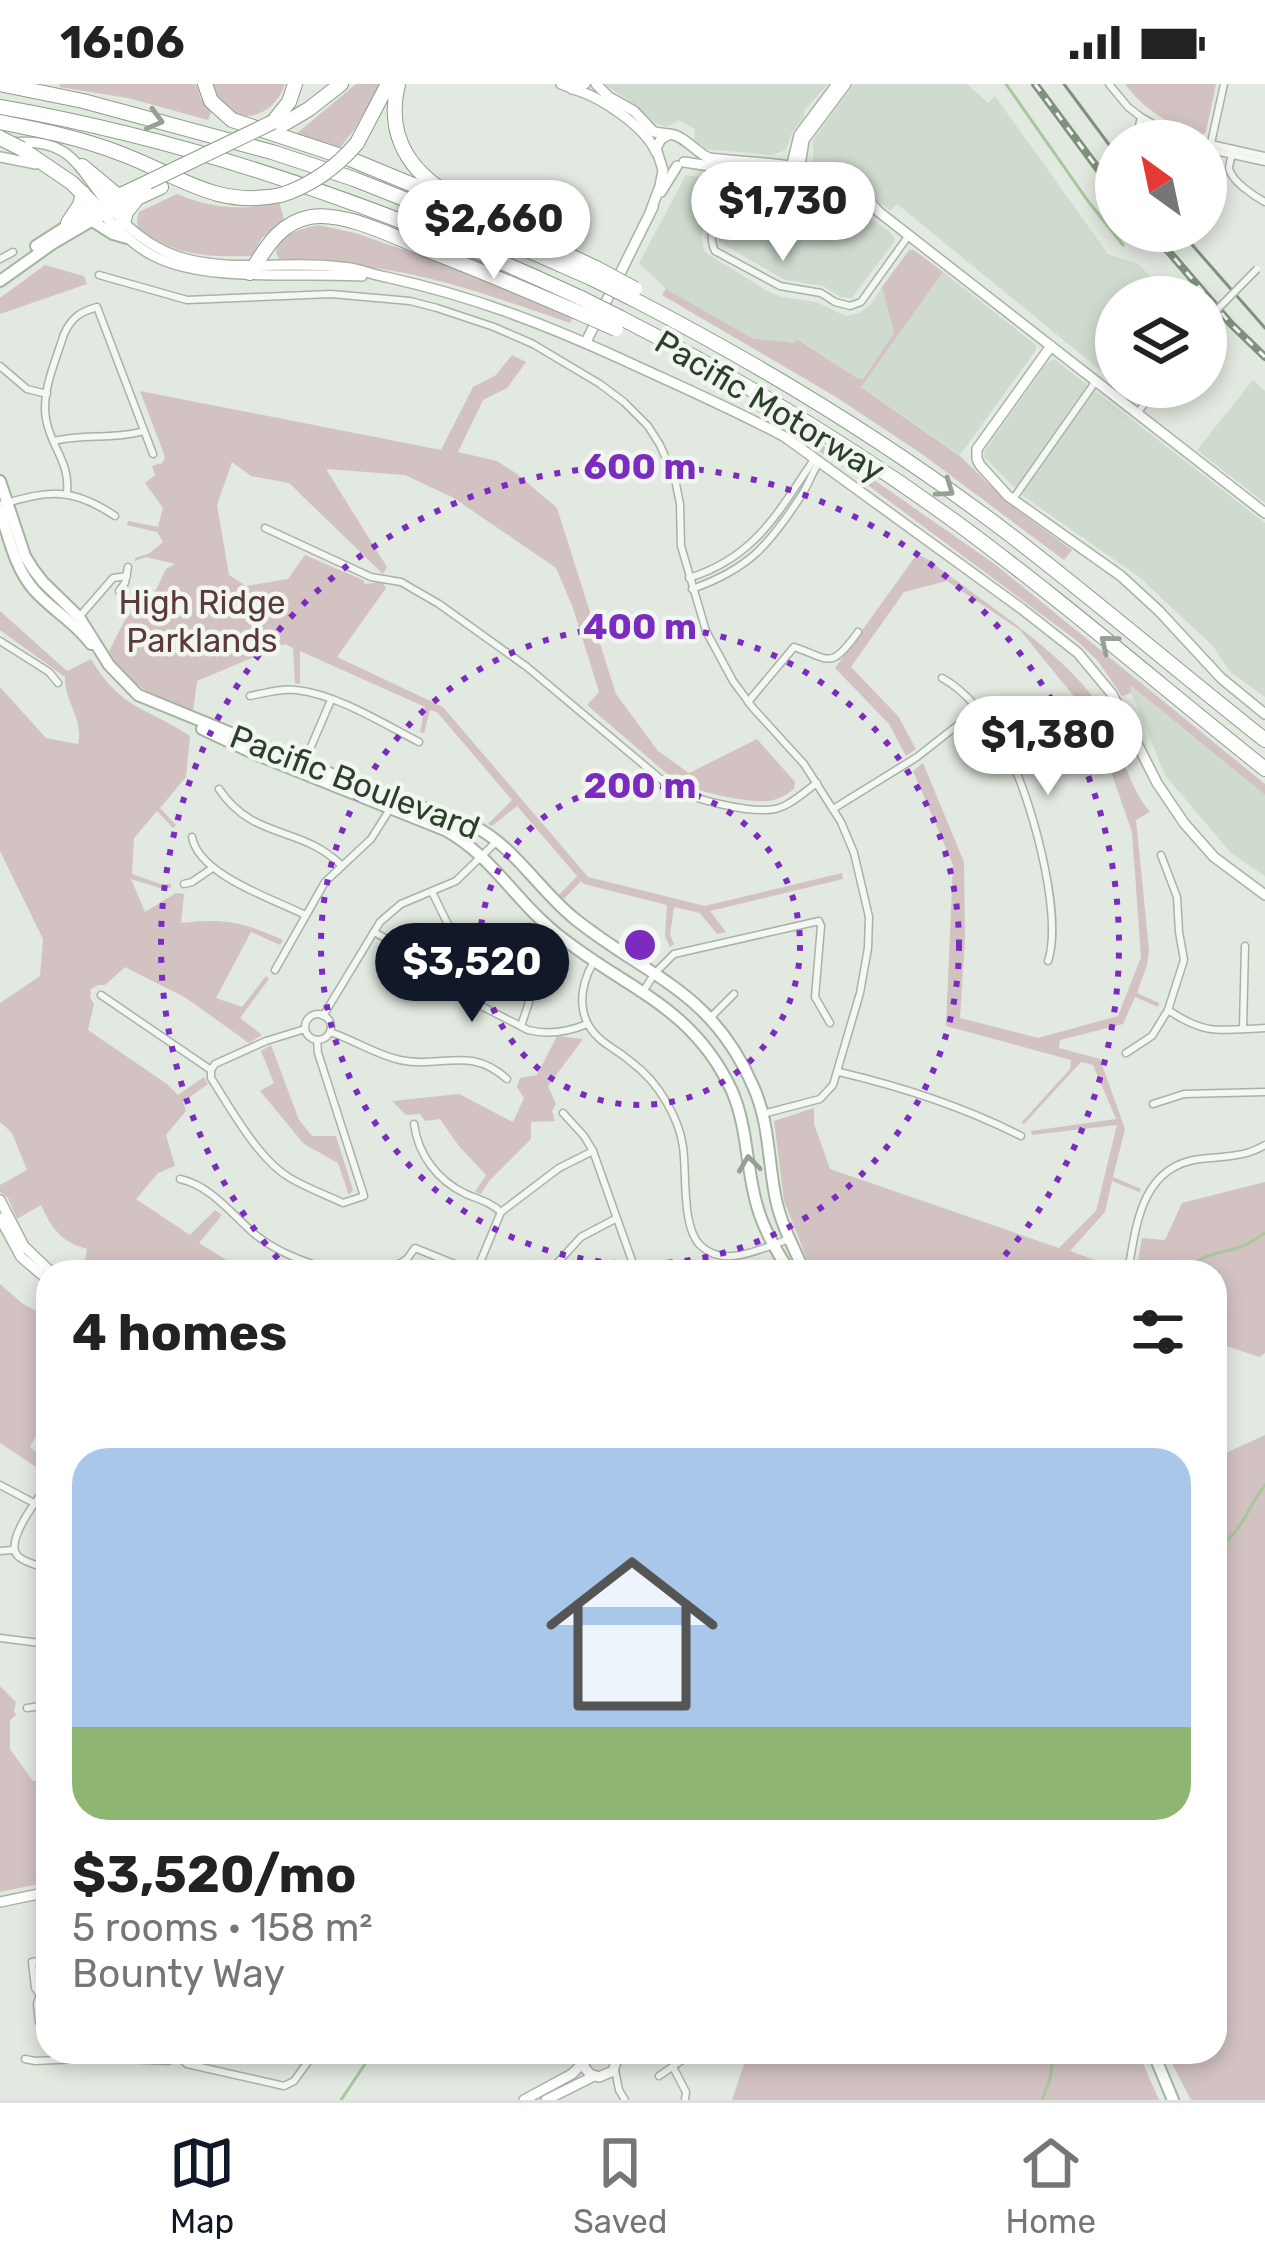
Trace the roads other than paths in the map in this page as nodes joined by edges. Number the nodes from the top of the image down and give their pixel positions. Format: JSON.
{"nodes":[{"id":1,"x":0,"y":84,"type":"edge"},
{"id":2,"x":205,"y":84,"type":"edge"},
{"id":3,"x":295,"y":84,"type":"edge"},
{"id":4,"x":328,"y":84,"type":"edge"},
{"id":5,"x":341,"y":84,"type":"edge"},
{"id":6,"x":388,"y":84,"type":"edge"},
{"id":7,"x":398,"y":84,"type":"edge"},
{"id":8,"x":585,"y":84,"type":"edge"},
{"id":9,"x":596,"y":84,"type":"edge"},
{"id":10,"x":841,"y":84,"type":"edge"},
{"id":11,"x":1109,"y":84,"type":"edge"},
{"id":12,"x":1224,"y":84,"type":"edge"},
{"id":13,"x":567,"y":87,"type":"edge"},
{"id":14,"x":835,"y":99,"type":"junction"},
{"id":15,"x":0,"y":106,"type":"edge"},
{"id":16,"x":817,"y":110,"type":"junction"},
{"id":17,"x":1142,"y":117,"type":"junction"},
{"id":18,"x":1141,"y":120,"type":"edge"},
{"id":19,"x":1147,"y":120,"type":"edge"},
{"id":20,"x":1215,"y":120,"type":"edge"},
{"id":21,"x":0,"y":122,"type":"edge"},
{"id":22,"x":278,"y":124,"type":"junction"},
{"id":23,"x":670,"y":134,"type":"junction"},
{"id":24,"x":806,"y":137,"type":"junction"},
{"id":25,"x":0,"y":141,"type":"edge"},
{"id":26,"x":687,"y":143,"type":"junction"},
{"id":27,"x":794,"y":148,"type":"junction"},
{"id":28,"x":1227,"y":150,"type":"edge"},
{"id":29,"x":1233,"y":152,"type":"junction"},
{"id":30,"x":658,"y":156,"type":"junction"},
{"id":31,"x":0,"y":157,"type":"edge"},
{"id":32,"x":1265,"y":159,"type":"edge"},
{"id":33,"x":680,"y":164,"type":"junction"},
{"id":34,"x":735,"y":165,"type":"junction"},
{"id":35,"x":82,"y":166,"type":"joint"},
{"id":36,"x":813,"y":171,"type":"junction"},
{"id":37,"x":794,"y":174,"type":"junction"},
{"id":38,"x":154,"y":184,"type":"junction"},
{"id":39,"x":78,"y":188,"type":"junction"},
{"id":40,"x":139,"y":197,"type":"junction"},
{"id":41,"x":1265,"y":202,"type":"edge"},
{"id":42,"x":459,"y":204,"type":"junction"},
{"id":43,"x":104,"y":208,"type":"junction"},
{"id":44,"x":651,"y":210,"type":"junction"},
{"id":45,"x":879,"y":212,"type":"junction"},
{"id":46,"x":68,"y":223,"type":"junction"},
{"id":47,"x":125,"y":231,"type":"junction"},
{"id":48,"x":909,"y":236,"type":"junction"},
{"id":49,"x":270,"y":242,"type":"junction"},
{"id":50,"x":13,"y":252,"type":"dead end"},
{"id":51,"x":0,"y":259,"type":"edge"},
{"id":52,"x":1265,"y":260,"type":"edge"},
{"id":53,"x":274,"y":265,"type":"junction"},
{"id":54,"x":253,"y":269,"type":"junction"},
{"id":55,"x":593,"y":273,"type":"junction"},
{"id":56,"x":99,"y":275,"type":"dead end"},
{"id":57,"x":0,"y":277,"type":"edge"},
{"id":58,"x":385,"y":277,"type":"junction"},
{"id":59,"x":188,"y":293,"type":"dead end"},
{"id":60,"x":205,"y":298,"type":"junction"},
{"id":61,"x":1227,"y":300,"type":"edge"},
{"id":62,"x":578,"y":304,"type":"junction"},
{"id":63,"x":586,"y":342,"type":"junction"},
{"id":64,"x":1051,"y":346,"type":"junction"},
{"id":65,"x":0,"y":366,"type":"edge"},
{"id":66,"x":1095,"y":380,"type":"edge"},
{"id":67,"x":1095,"y":382,"type":"edge"},
{"id":68,"x":47,"y":394,"type":"junction"},
{"id":69,"x":1131,"y":408,"type":"edge"},
{"id":70,"x":1141,"y":408,"type":"edge"},
{"id":71,"x":1137,"y":413,"type":"junction"},
{"id":72,"x":143,"y":431,"type":"junction"},
{"id":73,"x":54,"y":441,"type":"junction"},
{"id":74,"x":153,"y":454,"type":"dead end"},
{"id":75,"x":817,"y":459,"type":"junction"},
{"id":76,"x":0,"y":482,"type":"edge"},
{"id":77,"x":67,"y":494,"type":"junction"},
{"id":78,"x":1013,"y":500,"type":"junction"},
{"id":79,"x":2,"y":506,"type":"edge"},
{"id":80,"x":1265,"y":513,"type":"edge"},
{"id":81,"x":115,"y":516,"type":"dead end"},
{"id":82,"x":265,"y":528,"type":"dead end"},
{"id":83,"x":752,"y":544,"type":"junction"},
{"id":84,"x":760,"y":551,"type":"junction"},
{"id":85,"x":688,"y":578,"type":"junction"},
{"id":86,"x":692,"y":589,"type":"junction"},
{"id":87,"x":119,"y":591,"type":"dead end"},
{"id":88,"x":76,"y":620,"type":"junction"},
{"id":89,"x":858,"y":632,"type":"dead end"},
{"id":90,"x":0,"y":640,"type":"edge"},
{"id":91,"x":942,"y":678,"type":"dead end"},
{"id":92,"x":58,"y":683,"type":"dead end"},
{"id":93,"x":250,"y":697,"type":"dead end"},
{"id":94,"x":331,"y":700,"type":"junction"},
{"id":95,"x":748,"y":702,"type":"junction"},
{"id":96,"x":977,"y":710,"type":"junction"},
{"id":97,"x":1265,"y":714,"type":"edge"},
{"id":98,"x":1265,"y":740,"type":"edge"},
{"id":99,"x":419,"y":742,"type":"dead end"},
{"id":100,"x":302,"y":768,"type":"junction"},
{"id":101,"x":1265,"y":769,"type":"edge"},
{"id":102,"x":817,"y":783,"type":"junction"},
{"id":103,"x":219,"y":789,"type":"dead end"},
{"id":104,"x":393,"y":803,"type":"junction"},
{"id":105,"x":833,"y":809,"type":"junction"},
{"id":106,"x":192,"y":837,"type":"dead end"},
{"id":107,"x":497,"y":840,"type":"junction"},
{"id":108,"x":482,"y":855,"type":"junction"},
{"id":109,"x":1161,"y":855,"type":"dead end"},
{"id":110,"x":341,"y":865,"type":"junction"},
{"id":111,"x":212,"y":868,"type":"junction"},
{"id":112,"x":184,"y":884,"type":"dead end"},
{"id":113,"x":432,"y":892,"type":"junction"},
{"id":114,"x":1265,"y":896,"type":"edge"},
{"id":115,"x":305,"y":914,"type":"junction"},
{"id":116,"x":374,"y":932,"type":"junction"},
{"id":117,"x":1245,"y":946,"type":"dead end"},
{"id":118,"x":595,"y":959,"type":"junction"},
{"id":119,"x":1048,"y":961,"type":"dead end"},
{"id":120,"x":275,"y":970,"type":"dead end"},
{"id":121,"x":656,"y":973,"type":"junction"},
{"id":122,"x":643,"y":991,"type":"junction"},
{"id":123,"x":734,"y":994,"type":"dead end"},
{"id":124,"x":100,"y":995,"type":"dead end"},
{"id":125,"x":1168,"y":1010,"type":"junction"},
{"id":126,"x":323,"y":1016,"type":"junction"},
{"id":127,"x":710,"y":1017,"type":"junction"},
{"id":128,"x":830,"y":1023,"type":"dead end"},
{"id":129,"x":587,"y":1024,"type":"junction"},
{"id":130,"x":521,"y":1026,"type":"junction"},
{"id":131,"x":1265,"y":1028,"type":"edge"},
{"id":132,"x":304,"y":1029,"type":"junction"},
{"id":133,"x":1243,"y":1029,"type":"junction"},
{"id":134,"x":329,"y":1032,"type":"junction"},
{"id":135,"x":317,"y":1040,"type":"junction"},
{"id":136,"x":1126,"y":1053,"type":"dead end"},
{"id":137,"x":211,"y":1070,"type":"junction"},
{"id":138,"x":839,"y":1072,"type":"junction"},
{"id":139,"x":507,"y":1079,"type":"dead end"},
{"id":140,"x":1265,"y":1092,"type":"edge"},
{"id":141,"x":1153,"y":1104,"type":"dead end"},
{"id":142,"x":562,"y":1113,"type":"dead end"},
{"id":143,"x":763,"y":1114,"type":"junction"},
{"id":144,"x":414,"y":1124,"type":"dead end"},
{"id":145,"x":1021,"y":1136,"type":"dead end"},
{"id":146,"x":1265,"y":1145,"type":"edge"},
{"id":147,"x":593,"y":1151,"type":"junction"},
{"id":148,"x":1150,"y":1167,"type":"dead end"},
{"id":149,"x":1160,"y":1178,"type":"junction"},
{"id":150,"x":180,"y":1179,"type":"dead end"},
{"id":151,"x":1,"y":1202,"type":"edge"},
{"id":152,"x":502,"y":1212,"type":"junction"},
{"id":153,"x":0,"y":1218,"type":"edge"},
{"id":154,"x":615,"y":1219,"type":"junction"},
{"id":155,"x":790,"y":1239,"type":"junction"},
{"id":156,"x":772,"y":1244,"type":"junction"},
{"id":157,"x":36,"y":1260,"type":"edge"},
{"id":158,"x":303,"y":1260,"type":"edge"},
{"id":159,"x":405,"y":1260,"type":"edge"},
{"id":160,"x":445,"y":1260,"type":"edge"},
{"id":161,"x":480,"y":1260,"type":"edge"},
{"id":162,"x":560,"y":1260,"type":"edge"},
{"id":163,"x":631,"y":1260,"type":"edge"},
{"id":164,"x":782,"y":1260,"type":"edge"},
{"id":165,"x":800,"y":1260,"type":"edge"},
{"id":166,"x":1130,"y":1260,"type":"edge"},
{"id":167,"x":36,"y":1267,"type":"edge"},
{"id":168,"x":0,"y":1485,"type":"edge"},
{"id":169,"x":36,"y":1500,"type":"edge"},
{"id":170,"x":34,"y":1503,"type":"junction"},
{"id":171,"x":13,"y":1550,"type":"junction"},
{"id":172,"x":0,"y":1551,"type":"edge"},
{"id":173,"x":36,"y":1564,"type":"edge"},
{"id":174,"x":0,"y":1638,"type":"edge"},
{"id":175,"x":36,"y":1642,"type":"edge"},
{"id":176,"x":36,"y":1707,"type":"edge"},
{"id":177,"x":27,"y":1708,"type":"dead end"},
{"id":178,"x":36,"y":1894,"type":"edge"},
{"id":179,"x":0,"y":1902,"type":"edge"},
{"id":180,"x":30,"y":1949,"type":"dead end"},
{"id":181,"x":36,"y":1961,"type":"edge"},
{"id":182,"x":32,"y":1962,"type":"junction"},
{"id":183,"x":36,"y":1989,"type":"edge"},
{"id":184,"x":25,"y":2059,"type":"dead end"},
{"id":185,"x":36,"y":2061,"type":"edge"},
{"id":186,"x":187,"y":2064,"type":"edge"},
{"id":187,"x":306,"y":2064,"type":"edge"},
{"id":188,"x":579,"y":2064,"type":"edge"},
{"id":189,"x":585,"y":2064,"type":"edge"},
{"id":190,"x":614,"y":2064,"type":"edge"},
{"id":191,"x":617,"y":2064,"type":"edge"},
{"id":192,"x":677,"y":2064,"type":"edge"},
{"id":193,"x":1158,"y":2064,"type":"edge"},
{"id":194,"x":673,"y":2067,"type":"junction"},
{"id":195,"x":596,"y":2077,"type":"junction"},
{"id":196,"x":659,"y":2077,"type":"dead end"},
{"id":197,"x":619,"y":2090,"type":"junction"},
{"id":198,"x":524,"y":2100,"type":"edge"},
{"id":199,"x":546,"y":2100,"type":"edge"},
{"id":200,"x":625,"y":2100,"type":"edge"},
{"id":201,"x":685,"y":2100,"type":"edge"},
{"id":202,"x":1173,"y":2100,"type":"edge"}],
"edges":[{"from":1,"to":55,"type":"highway","name":"Pacific Motorway","one_way":true},
{"from":2,"to":42,"type":"highway"},
{"from":3,"to":22,"type":"highway"},
{"from":4,"to":22,"type":"highway"},
{"from":5,"to":22,"type":"highway"},
{"from":6,"to":21,"type":"highway","bridge":true},
{"from":7,"to":42,"type":"highway"},
{"from":8,"to":13,"type":"street"},
{"from":9,"to":23,"type":"street"},
{"from":10,"to":14,"type":"street"},
{"from":10,"to":16,"type":"street"},
{"from":11,"to":17,"type":"street"},
{"from":12,"to":20,"type":"street"},
{"from":13,"to":30,"type":"street"},
{"from":14,"to":16,"type":"street"},
{"from":14,"to":24,"type":"street"},
{"from":15,"to":62,"type":"highway","name":"Pacific Motorway"},
{"from":16,"to":27,"type":"street"},
{"from":17,"to":18,"type":"street"},
{"from":17,"to":19,"type":"street"},
{"from":22,"to":38,"type":"highway","bridge":true},
{"from":23,"to":26,"type":"street"},
{"from":23,"to":30,"type":"street"},
{"from":24,"to":36,"type":"street"},
{"from":24,"to":37,"type":"street"},
{"from":25,"to":35,"type":"street"},
{"from":25,"to":39,"type":"highway","bridge":true},
{"from":26,"to":33,"type":"street"},
{"from":26,"to":34,"type":"street"},
{"from":27,"to":34,"type":"street"},
{"from":27,"to":37,"type":"street"},
{"from":28,"to":29,"type":"street"},
{"from":29,"to":32,"type":"street"},
{"from":29,"to":41,"type":"street"},
{"from":30,"to":33,"type":"street"},
{"from":30,"to":44,"type":"street"},
{"from":31,"to":39,"type":"street"},
{"from":33,"to":34,"type":"street"},
{"from":33,"to":44,"type":"street"},
{"from":34,"to":37,"type":"street"},
{"from":34,"to":48,"type":"street"},
{"from":35,"to":43,"type":"highway"},
{"from":36,"to":37,"type":"street"},
{"from":36,"to":45,"type":"street"},
{"from":37,"to":45,"type":"street"},
{"from":38,"to":40,"type":"highway"},
{"from":38,"to":43,"type":"highway"},
{"from":39,"to":43,"type":"highway"},
{"from":39,"to":46,"type":"highway"},
{"from":40,"to":43,"type":"highway"},
{"from":40,"to":47,"type":"highway"},
{"from":42,"to":55,"type":"highway"},
{"from":43,"to":46,"type":"main road"},
{"from":43,"to":47,"type":"street"},
{"from":43,"to":47,"type":"main road"},
{"from":43,"to":57,"type":"main road"},
{"from":44,"to":63,"type":"street"},
{"from":45,"to":48,"type":"street"},
{"from":46,"to":57,"type":"main road"},
{"from":47,"to":54,"type":"street"},
{"from":48,"to":64,"type":"street"},
{"from":49,"to":53,"type":"highway"},
{"from":49,"to":54,"type":"highway"},
{"from":49,"to":62,"type":"highway"},
{"from":50,"to":51,"type":"street"},
{"from":52,"to":61,"type":"street","bridge":true},
{"from":53,"to":54,"type":"street"},
{"from":53,"to":58,"type":"street"},
{"from":54,"to":58,"type":"street"},
{"from":55,"to":98,"type":"highway","name":"Pacific Motorway","one_way":true,"bridge":true},
{"from":56,"to":60,"type":"street"},
{"from":58,"to":63,"type":"street"},
{"from":59,"to":60,"type":"street"},
{"from":60,"to":85,"type":"street"},
{"from":101,"to":62,"type":"highway","name":"Pacific Motorway","one_way":true,"bridge":true},
{"from":63,"to":75,"type":"street"},
{"from":64,"to":66,"type":"street"},
{"from":64,"to":78,"type":"street"},
{"from":65,"to":68,"type":"street"},
{"from":67,"to":78,"type":"street"},
{"from":68,"to":72,"type":"street"},
{"from":68,"to":73,"type":"street"},
{"from":69,"to":71,"type":"street"},
{"from":70,"to":71,"type":"street"},
{"from":71,"to":80,"type":"street"},
{"from":72,"to":73,"type":"street"},
{"from":72,"to":74,"type":"street"},
{"from":73,"to":77,"type":"street"},
{"from":75,"to":83,"type":"street"},
{"from":75,"to":84,"type":"street"},
{"from":75,"to":114,"type":"street"},
{"from":76,"to":79,"type":"main road","name":"Pacific Boulevard"},
{"from":77,"to":79,"type":"street"},
{"from":77,"to":81,"type":"street"},
{"from":78,"to":97,"type":"street"},
{"from":79,"to":88,"type":"main road","name":"Pacific Boulevard"},
{"from":82,"to":102,"type":"street"},
{"from":83,"to":84,"type":"street"},
{"from":83,"to":85,"type":"street"},
{"from":84,"to":86,"type":"street"},
{"from":85,"to":86,"type":"street"},
{"from":86,"to":95,"type":"street"},
{"from":87,"to":88,"type":"street"},
{"from":88,"to":100,"type":"main road","name":"Pacific Boulevard"},
{"from":88,"to":100,"type":"main road","name":"Pacific Boulevard"},
{"from":89,"to":95,"type":"street"},
{"from":90,"to":92,"type":"street"},
{"from":91,"to":96,"type":"street"},
{"from":93,"to":94,"type":"street"},
{"from":94,"to":99,"type":"street"},
{"from":94,"to":100,"type":"street"},
{"from":95,"to":102,"type":"street"},
{"from":96,"to":105,"type":"street"},
{"from":96,"to":119,"type":"street"},
{"from":100,"to":104,"type":"main road","name":"Pacific Boulevard"},
{"from":102,"to":105,"type":"street"},
{"from":103,"to":110,"type":"street"},
{"from":104,"to":107,"type":"main road","name":"Pacific Boulevard"},
{"from":104,"to":108,"type":"main road"},
{"from":104,"to":110,"type":"street"},
{"from":105,"to":138,"type":"street"},
{"from":106,"to":111,"type":"street"},
{"from":107,"to":108,"type":"street"},
{"from":107,"to":121,"type":"main road","name":"Pacific Boulevard"},
{"from":108,"to":113,"type":"street"},
{"from":108,"to":118,"type":"main road"},
{"from":109,"to":125,"type":"street"},
{"from":110,"to":115,"type":"street"},
{"from":111,"to":112,"type":"street"},
{"from":111,"to":115,"type":"street"},
{"from":113,"to":116,"type":"street"},
{"from":113,"to":130,"type":"street"},
{"from":115,"to":120,"type":"street"},
{"from":116,"to":126,"type":"street"},
{"from":116,"to":130,"type":"street"},
{"from":117,"to":133,"type":"street"},
{"from":118,"to":122,"type":"main road"},
{"from":118,"to":129,"type":"street"},
{"from":121,"to":122,"type":"street"},
{"from":121,"to":127,"type":"main road","name":"Pacific Boulevard"},
{"from":121,"to":128,"type":"street"},
{"from":156,"to":122,"type":"main road","one_way":true},
{"from":123,"to":127,"type":"street"},
{"from":124,"to":137,"type":"street"},
{"from":125,"to":133,"type":"street"},
{"from":125,"to":136,"type":"street"},
{"from":126,"to":132,"type":"street"},
{"from":126,"to":134,"type":"street"},
{"from":127,"to":143,"type":"main road","name":"Pacific Boulevard"},
{"from":129,"to":130,"type":"street"},
{"from":129,"to":156,"type":"street"},
{"from":131,"to":133,"type":"street"},
{"from":132,"to":135,"type":"street"},
{"from":132,"to":137,"type":"street"},
{"from":134,"to":135,"type":"street"},
{"from":134,"to":139,"type":"street"},
{"from":135,"to":137,"type":"street"},
{"from":138,"to":143,"type":"street"},
{"from":138,"to":145,"type":"street"},
{"from":140,"to":141,"type":"street"},
{"from":142,"to":147,"type":"street"},
{"from":143,"to":155,"type":"main road","name":"Pacific Boulevard"},
{"from":144,"to":152,"type":"street"},
{"from":146,"to":149,"type":"street"},
{"from":147,"to":152,"type":"street"},
{"from":147,"to":154,"type":"street"},
{"from":148,"to":149,"type":"street"},
{"from":149,"to":166,"type":"street"},
{"from":150,"to":158,"type":"street"},
{"from":151,"to":157,"type":"street"},
{"from":152,"to":161,"type":"street"},
{"from":153,"to":167,"type":"street"},
{"from":154,"to":162,"type":"street"},
{"from":154,"to":163,"type":"street"},
{"from":155,"to":156,"type":"street"},
{"from":155,"to":165,"type":"main road","name":"Pacific Boulevard"},
{"from":156,"to":164,"type":"main road"},
{"from":159,"to":160,"type":"street"},
{"from":168,"to":170,"type":"street"},
{"from":169,"to":170,"type":"street"},
{"from":170,"to":171,"type":"street"},
{"from":171,"to":172,"type":"street"},
{"from":171,"to":173,"type":"street"},
{"from":174,"to":175,"type":"street"},
{"from":176,"to":177,"type":"street"},
{"from":178,"to":179,"type":"street"},
{"from":180,"to":182,"type":"street"},
{"from":181,"to":182,"type":"street"},
{"from":182,"to":183,"type":"street"},
{"from":184,"to":185,"type":"street"},
{"from":186,"to":187,"type":"street"},
{"from":188,"to":198,"type":"street"},
{"from":189,"to":195,"type":"street"},
{"from":190,"to":195,"type":"street"},
{"from":191,"to":197,"type":"street"},
{"from":192,"to":194,"type":"street"},
{"from":193,"to":202,"type":"main road"},
{"from":194,"to":196,"type":"street"},
{"from":194,"to":201,"type":"street"},
{"from":195,"to":197,"type":"street"},
{"from":195,"to":199,"type":"street"},
{"from":197,"to":200,"type":"street"}]}
